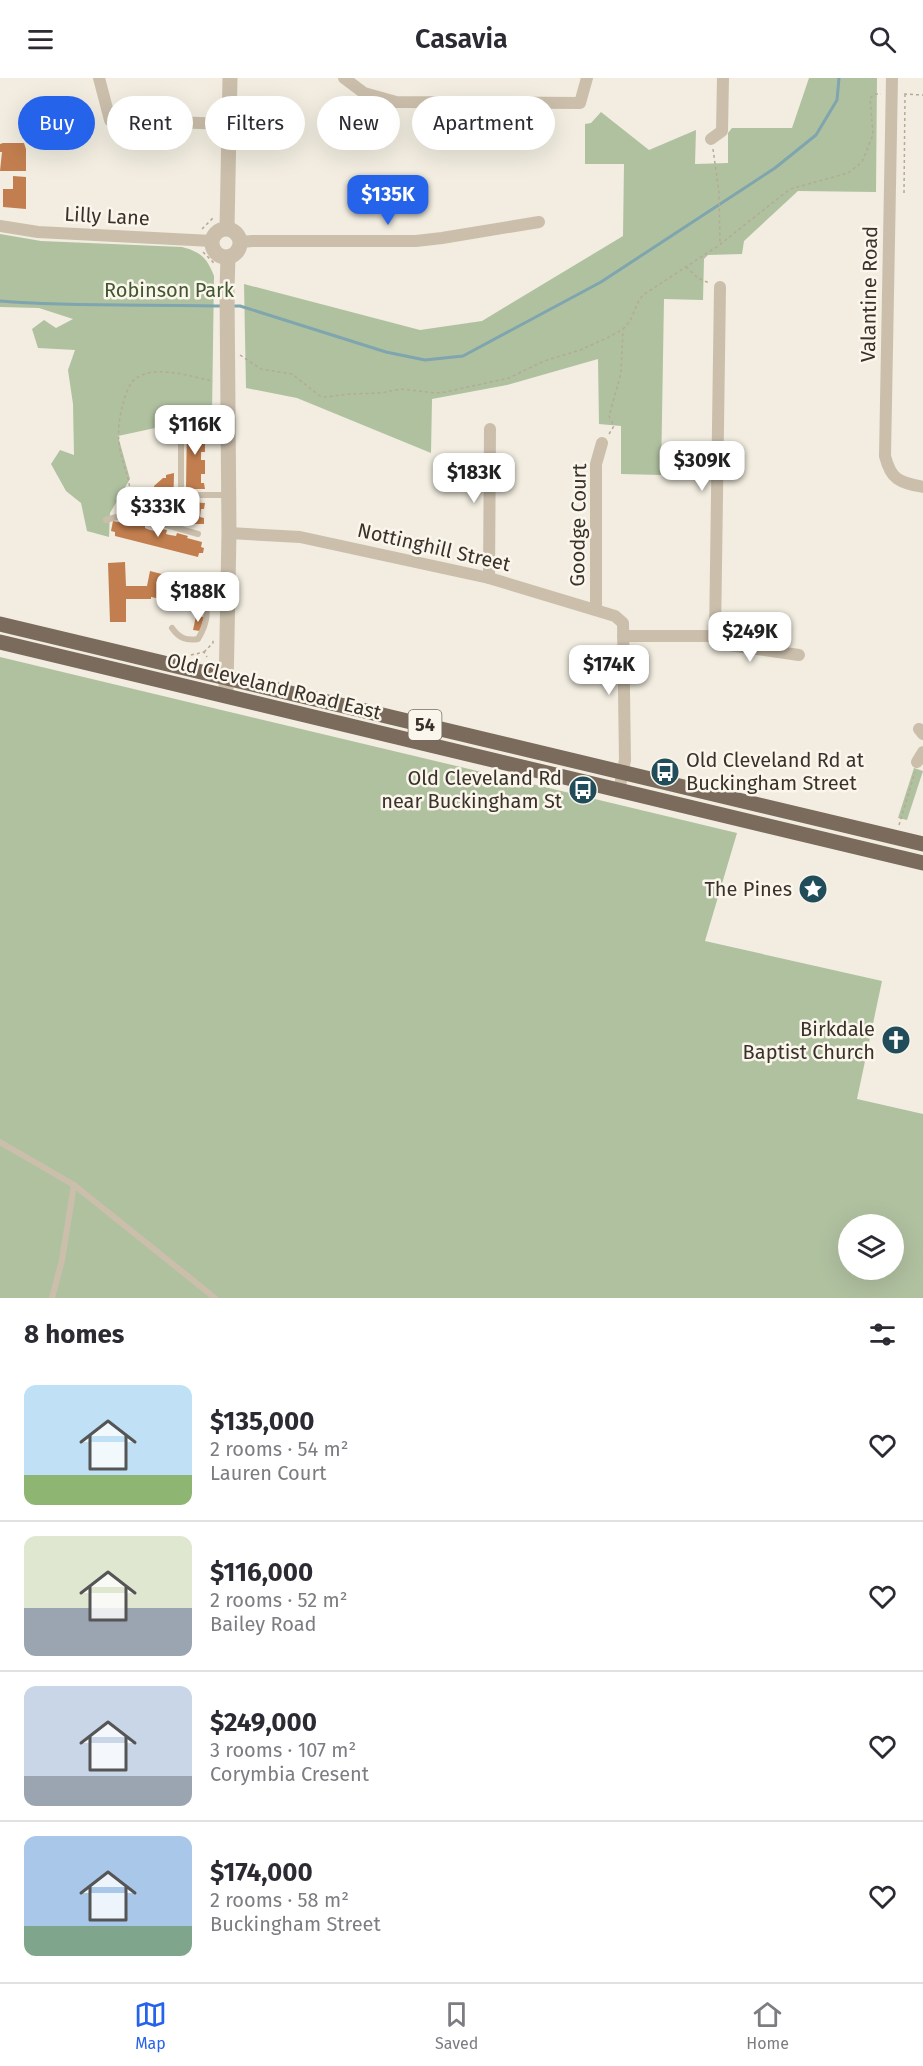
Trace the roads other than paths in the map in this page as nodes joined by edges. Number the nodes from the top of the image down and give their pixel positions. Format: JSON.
{"nodes":[{"id":1,"x":99,"y":78,"type":"edge"},
{"id":2,"x":230,"y":78,"type":"edge"},
{"id":3,"x":344,"y":78,"type":"edge"},
{"id":4,"x":587,"y":78,"type":"edge"},
{"id":5,"x":723,"y":78,"type":"edge"},
{"id":6,"x":892,"y":78,"type":"edge"},
{"id":7,"x":230,"y":96,"type":"edge"},
{"id":8,"x":205,"y":123,"type":"edge"},
{"id":9,"x":711,"y":139,"type":"road end"},
{"id":10,"x":229,"y":150,"type":"edge"},
{"id":11,"x":539,"y":222,"type":"dead end"},
{"id":12,"x":0,"y":225,"type":"edge"},
{"id":13,"x":227,"y":228,"type":"junction"},
{"id":14,"x":206,"y":241,"type":"junction"},
{"id":15,"x":241,"y":243,"type":"junction"},
{"id":16,"x":222,"y":261,"type":"junction"},
{"id":17,"x":720,"y":287,"type":"road end"},
{"id":18,"x":490,"y":429,"type":"dead end"},
{"id":19,"x":181,"y":440,"type":"dead end"},
{"id":20,"x":602,"y":443,"type":"road end"},
{"id":21,"x":923,"y":487,"type":"edge"},
{"id":22,"x":181,"y":495,"type":"junction"},
{"id":23,"x":228,"y":495,"type":"junction"},
{"id":24,"x":106,"y":520,"type":"dead end"},
{"id":25,"x":180,"y":528,"type":"junction"},
{"id":26,"x":229,"y":533,"type":"junction"},
{"id":27,"x":198,"y":534,"type":"dead end"},
{"id":28,"x":489,"y":578,"type":"junction"},
{"id":29,"x":191,"y":593,"type":"dead end"},
{"id":30,"x":596,"y":609,"type":"junction"},
{"id":31,"x":0,"y":624,"type":"edge"},
{"id":32,"x":172,"y":628,"type":"dead end"},
{"id":33,"x":623,"y":630,"type":"junction"},
{"id":34,"x":715,"y":636,"type":"junction"},
{"id":35,"x":0,"y":642,"type":"edge"},
{"id":36,"x":799,"y":655,"type":"dead end"},
{"id":37,"x":226,"y":678,"type":"junction"},
{"id":38,"x":226,"y":695,"type":"junction"},
{"id":39,"x":623,"y":772,"type":"junction"},
{"id":40,"x":620,"y":790,"type":"junction"},
{"id":41,"x":923,"y":844,"type":"edge"},
{"id":42,"x":923,"y":863,"type":"edge"},
{"id":43,"x":0,"y":1142,"type":"edge"},
{"id":44,"x":74,"y":1185,"type":"junction"},
{"id":45,"x":52,"y":1298,"type":"edge"},
{"id":46,"x":215,"y":1298,"type":"edge"}],
"edges":[{"from":1,"to":8,"type":"street"},
{"from":2,"to":7,"type":"street"},
{"from":3,"to":4,"type":"street"},
{"from":5,"to":9,"type":"street"},
{"from":6,"to":21,"type":"street","name":"Valantine Road"},
{"from":10,"to":13,"type":"street"},
{"from":11,"to":15,"type":"street"},
{"from":12,"to":14,"type":"street","name":"Lilly Lane"},
{"from":13,"to":14,"type":"street"},
{"from":13,"to":15,"type":"street"},
{"from":14,"to":16,"type":"street"},
{"from":15,"to":16,"type":"street"},
{"from":16,"to":23,"type":"street"},
{"from":17,"to":34,"type":"street"},
{"from":18,"to":28,"type":"street"},
{"from":19,"to":22,"type":"lane"},
{"from":20,"to":30,"type":"street","name":"Goodge Court"},
{"from":22,"to":23,"type":"lane"},
{"from":22,"to":25,"type":"lane"},
{"from":23,"to":26,"type":"street"},
{"from":24,"to":25,"type":"lane"},
{"from":25,"to":27,"type":"lane"},
{"from":26,"to":28,"type":"street","name":"Nottinghill Street"},
{"from":26,"to":37,"type":"street"},
{"from":28,"to":30,"type":"street","name":"Nottinghill Street"},
{"from":29,"to":32,"type":"lane"},
{"from":30,"to":33,"type":"street","name":"Nottinghill Street"},
{"from":31,"to":37,"type":"main road","name":"Old Cleveland Road East","number":"54"},
{"from":33,"to":34,"type":"street"},
{"from":33,"to":39,"type":"street"},
{"from":34,"to":36,"type":"street"},
{"from":35,"to":38,"type":"main road","name":"Old Cleveland Road East","number":"54"},
{"from":37,"to":38,"type":"street"},
{"from":37,"to":39,"type":"main road","name":"Old Cleveland Road East","number":"54"},
{"from":38,"to":40,"type":"main road","name":"Old Cleveland Road East","number":"54"},
{"from":39,"to":40,"type":"street"},
{"from":39,"to":41,"type":"main road","name":"Old Cleveland Road East","number":"54"},
{"from":40,"to":42,"type":"main road","name":"Old Cleveland Road East","number":"54"},
{"from":43,"to":44,"type":"lane"},
{"from":44,"to":45,"type":"lane"},
{"from":44,"to":46,"type":"lane"}]}
